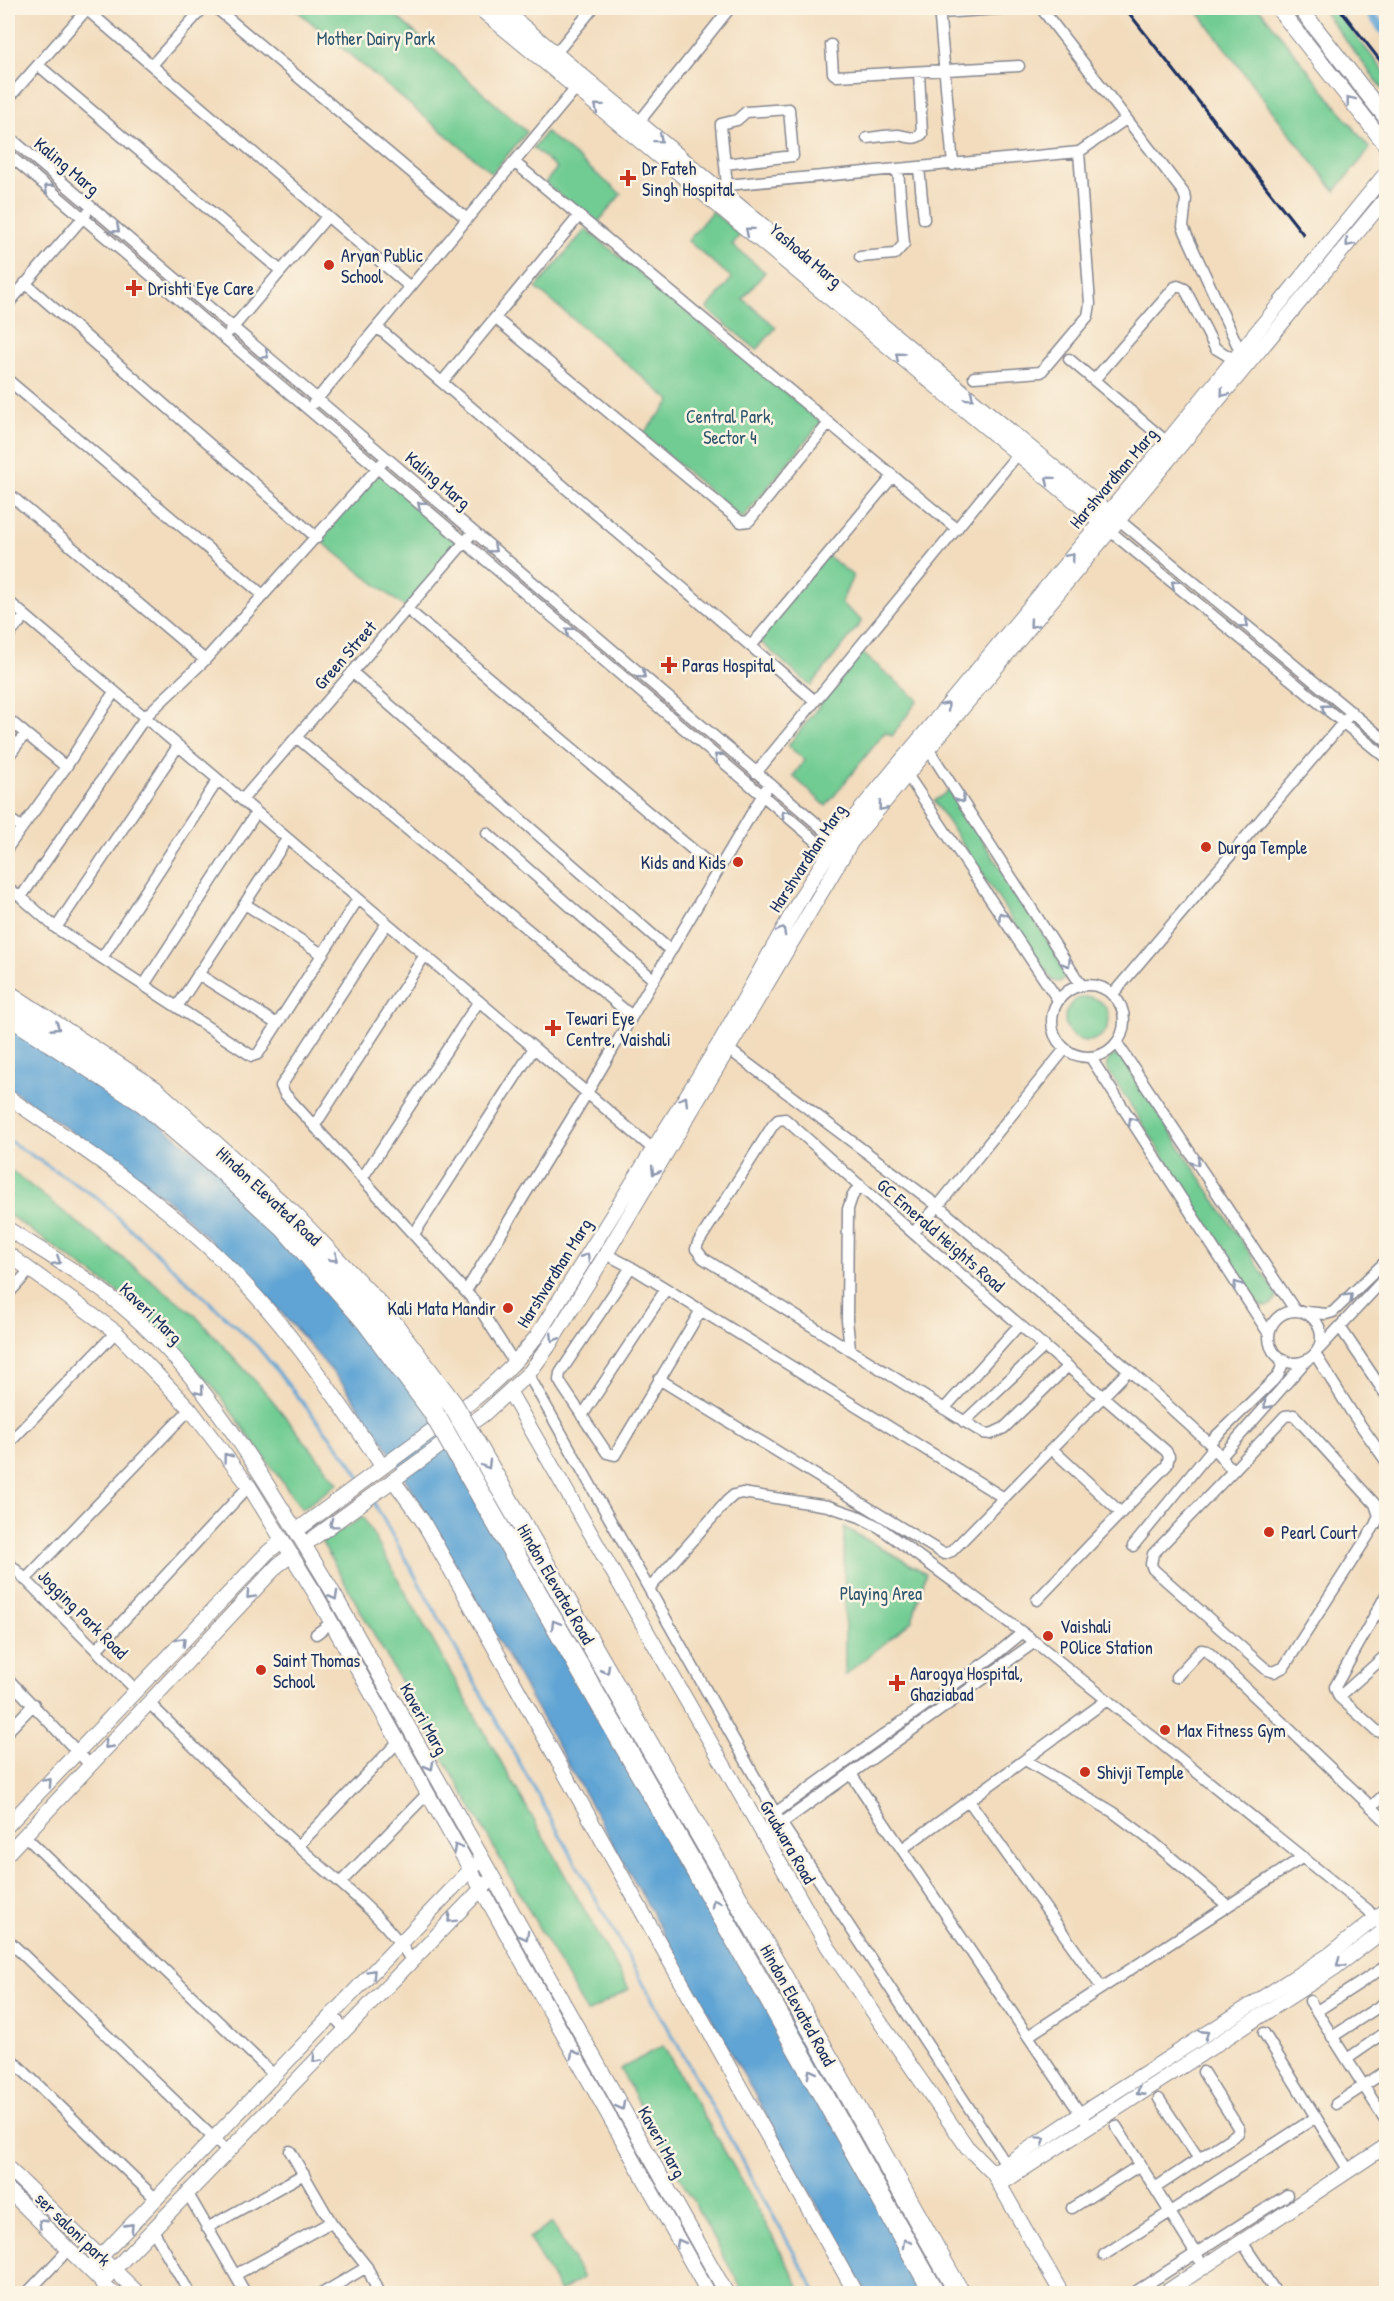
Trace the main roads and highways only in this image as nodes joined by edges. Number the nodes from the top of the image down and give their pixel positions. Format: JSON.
{"nodes":[{"id":1,"x":1278,"y":8,"type":"edge"},
{"id":2,"x":1300,"y":8,"type":"edge"},
{"id":3,"x":1386,"y":118,"type":"edge"},
{"id":4,"x":1386,"y":146,"type":"edge"},
{"id":5,"x":8,"y":994,"type":"edge"},
{"id":6,"x":8,"y":1014,"type":"edge"},
{"id":7,"x":935,"y":2294,"type":"edge"},
{"id":8,"x":960,"y":2294,"type":"edge"}],
"edges":[{"from":4,"to":1,"type":"main road","one_way":true},
{"from":2,"to":3,"type":"main road"},
{"from":5,"to":8,"type":"highway","name":"Hindon Elevated Road","one_way":true,"bridge":true},
{"from":7,"to":6,"type":"highway","name":"Hindon Elevated Road","one_way":true,"bridge":true}]}
